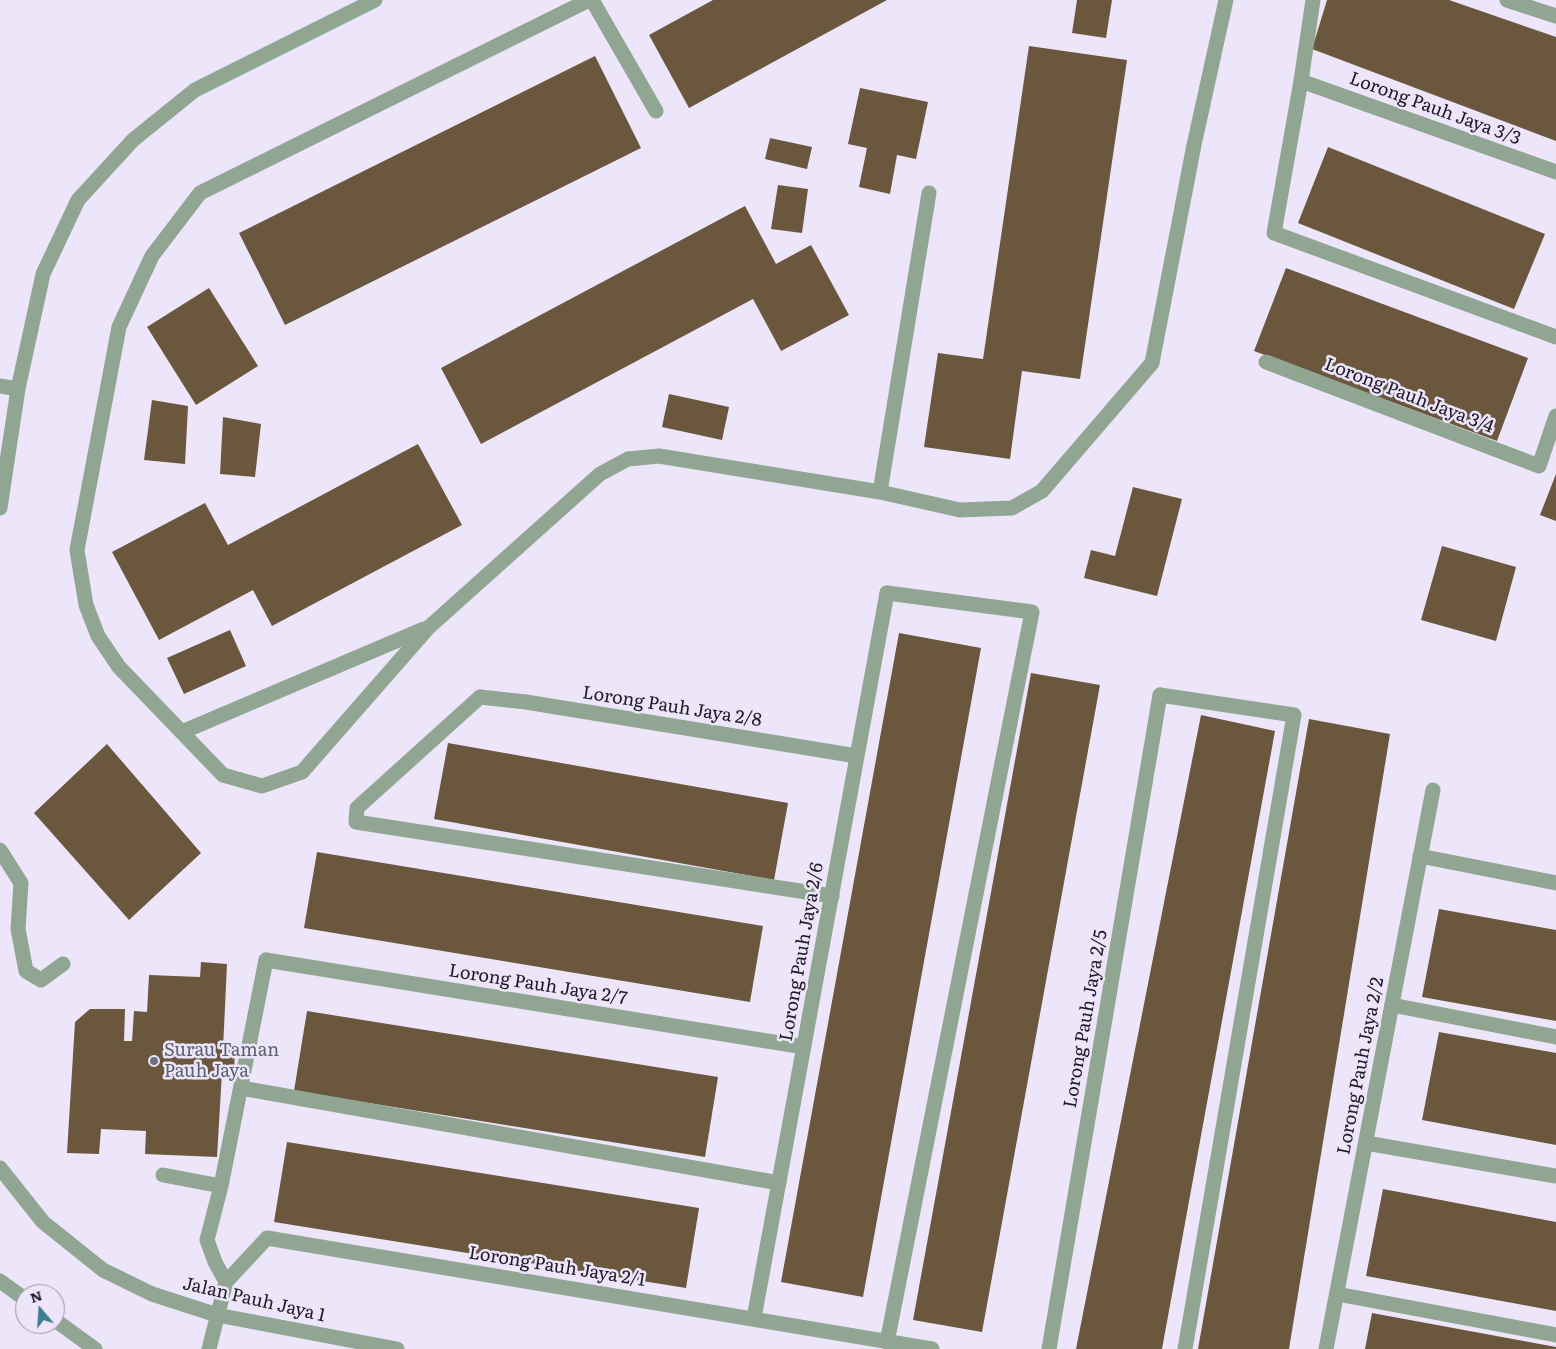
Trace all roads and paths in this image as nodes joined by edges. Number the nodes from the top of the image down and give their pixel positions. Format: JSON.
{"nodes":[{"id":1,"x":375,"y":0,"type":"edge"},
{"id":2,"x":591,"y":0,"type":"edge"},
{"id":3,"x":1226,"y":0,"type":"edge"},
{"id":4,"x":1312,"y":0,"type":"edge"},
{"id":5,"x":1507,"y":0,"type":"edge"},
{"id":6,"x":1556,"y":16,"type":"edge"},
{"id":7,"x":1301,"y":81,"type":"junction"},
{"id":8,"x":656,"y":111,"type":"dead end"},
{"id":9,"x":1556,"y":172,"type":"edge"},
{"id":10,"x":929,"y":192,"type":"dead end"},
{"id":11,"x":1556,"y":337,"type":"edge"},
{"id":12,"x":1266,"y":362,"type":"dead end"},
{"id":13,"x":0,"y":386,"type":"edge"},
{"id":14,"x":18,"y":389,"type":"junction"},
{"id":15,"x":1556,"y":416,"type":"edge"},
{"id":16,"x":880,"y":492,"type":"junction"},
{"id":17,"x":0,"y":508,"type":"edge"},
{"id":18,"x":428,"y":628,"type":"junction"},
{"id":19,"x":182,"y":732,"type":"junction"},
{"id":20,"x":857,"y":756,"type":"junction"},
{"id":21,"x":1433,"y":790,"type":"dead end"},
{"id":22,"x":0,"y":850,"type":"edge"},
{"id":23,"x":1420,"y":856,"type":"junction"},
{"id":24,"x":1556,"y":883,"type":"edge"},
{"id":25,"x":832,"y":896,"type":"junction"},
{"id":26,"x":63,"y":964,"type":"dead end"},
{"id":27,"x":1392,"y":1006,"type":"junction"},
{"id":28,"x":1556,"y":1037,"type":"edge"},
{"id":29,"x":804,"y":1047,"type":"junction"},
{"id":30,"x":241,"y":1088,"type":"junction"},
{"id":31,"x":1366,"y":1143,"type":"junction"},
{"id":32,"x":0,"y":1168,"type":"edge"},
{"id":33,"x":163,"y":1175,"type":"dead end"},
{"id":34,"x":1556,"y":1176,"type":"edge"},
{"id":35,"x":779,"y":1183,"type":"junction"},
{"id":36,"x":221,"y":1186,"type":"junction"},
{"id":37,"x":0,"y":1282,"type":"edge"},
{"id":38,"x":226,"y":1282,"type":"junction"},
{"id":39,"x":15,"y":1292,"type":"edge"},
{"id":40,"x":1337,"y":1294,"type":"junction"},
{"id":41,"x":218,"y":1315,"type":"junction"},
{"id":42,"x":754,"y":1318,"type":"junction"},
{"id":43,"x":65,"y":1327,"type":"edge"},
{"id":44,"x":1556,"y":1335,"type":"edge"},
{"id":45,"x":888,"y":1342,"type":"junction"},
{"id":46,"x":95,"y":1349,"type":"edge"},
{"id":47,"x":209,"y":1349,"type":"edge"},
{"id":48,"x":398,"y":1349,"type":"edge"},
{"id":49,"x":932,"y":1349,"type":"edge"},
{"id":50,"x":1049,"y":1349,"type":"edge"},
{"id":51,"x":1185,"y":1349,"type":"edge"},
{"id":52,"x":1326,"y":1349,"type":"edge"}],
"edges":[{"from":1,"to":14,"type":"street"},
{"from":2,"to":8,"type":"street"},
{"from":2,"to":19,"type":"street"},
{"from":3,"to":16,"type":"street"},
{"from":4,"to":7,"type":"street"},
{"from":5,"to":6,"type":"street"},
{"from":7,"to":9,"type":"street","name":"Lorong Pauh Jaya 3/3"},
{"from":7,"to":11,"type":"street"},
{"from":10,"to":16,"type":"street"},
{"from":12,"to":15,"type":"street","name":"Lorong Pauh Jaya 3/4"},
{"from":13,"to":14,"type":"street"},
{"from":14,"to":17,"type":"street"},
{"from":16,"to":18,"type":"street"},
{"from":18,"to":19,"type":"street"},
{"from":18,"to":19,"type":"street"},
{"from":20,"to":25,"type":"street","name":"Lorong Pauh Jaya 2/6"},
{"from":20,"to":25,"type":"street","name":"Lorong Pauh Jaya 2/8"},
{"from":20,"to":45,"type":"street","name":"Lorong Pauh Jaya 2/6"},
{"from":21,"to":23,"type":"street","name":"Lorong Pauh Jaya 2/2"},
{"from":22,"to":26,"type":"street"},
{"from":23,"to":24,"type":"street"},
{"from":23,"to":27,"type":"street","name":"Lorong Pauh Jaya 2/2"},
{"from":25,"to":29,"type":"street","name":"Lorong Pauh Jaya 2/6"},
{"from":27,"to":28,"type":"street"},
{"from":27,"to":31,"type":"street","name":"Lorong Pauh Jaya 2/2"},
{"from":29,"to":30,"type":"street","name":"Lorong Pauh Jaya 2/7"},
{"from":29,"to":35,"type":"street","name":"Lorong Pauh Jaya 2/6"},
{"from":30,"to":35,"type":"street"},
{"from":30,"to":36,"type":"street"},
{"from":31,"to":34,"type":"street"},
{"from":31,"to":40,"type":"street","name":"Lorong Pauh Jaya 2/2"},
{"from":32,"to":41,"type":"street","name":"Jalan Pauh Jaya 1"},
{"from":33,"to":36,"type":"street"},
{"from":35,"to":42,"type":"street","name":"Lorong Pauh Jaya 2/6"},
{"from":36,"to":38,"type":"street"},
{"from":37,"to":39,"type":"street"},
{"from":38,"to":41,"type":"street","name":"Lorong Pauh Jaya 2/1"},
{"from":38,"to":42,"type":"street","name":"Lorong Pauh Jaya 2/1"},
{"from":40,"to":44,"type":"street"},
{"from":40,"to":52,"type":"street","name":"Lorong Pauh Jaya 2/2"},
{"from":41,"to":47,"type":"street","name":"Lorong Pauh Jaya 2/1"},
{"from":41,"to":48,"type":"street","name":"Jalan Pauh Jaya 1"},
{"from":42,"to":45,"type":"street","name":"Lorong Pauh Jaya 2/1"},
{"from":43,"to":46,"type":"street"},
{"from":45,"to":49,"type":"street","name":"Lorong Pauh Jaya 2/1"},
{"from":50,"to":51,"type":"street","name":"Lorong Pauh Jaya 2/5"}]}
